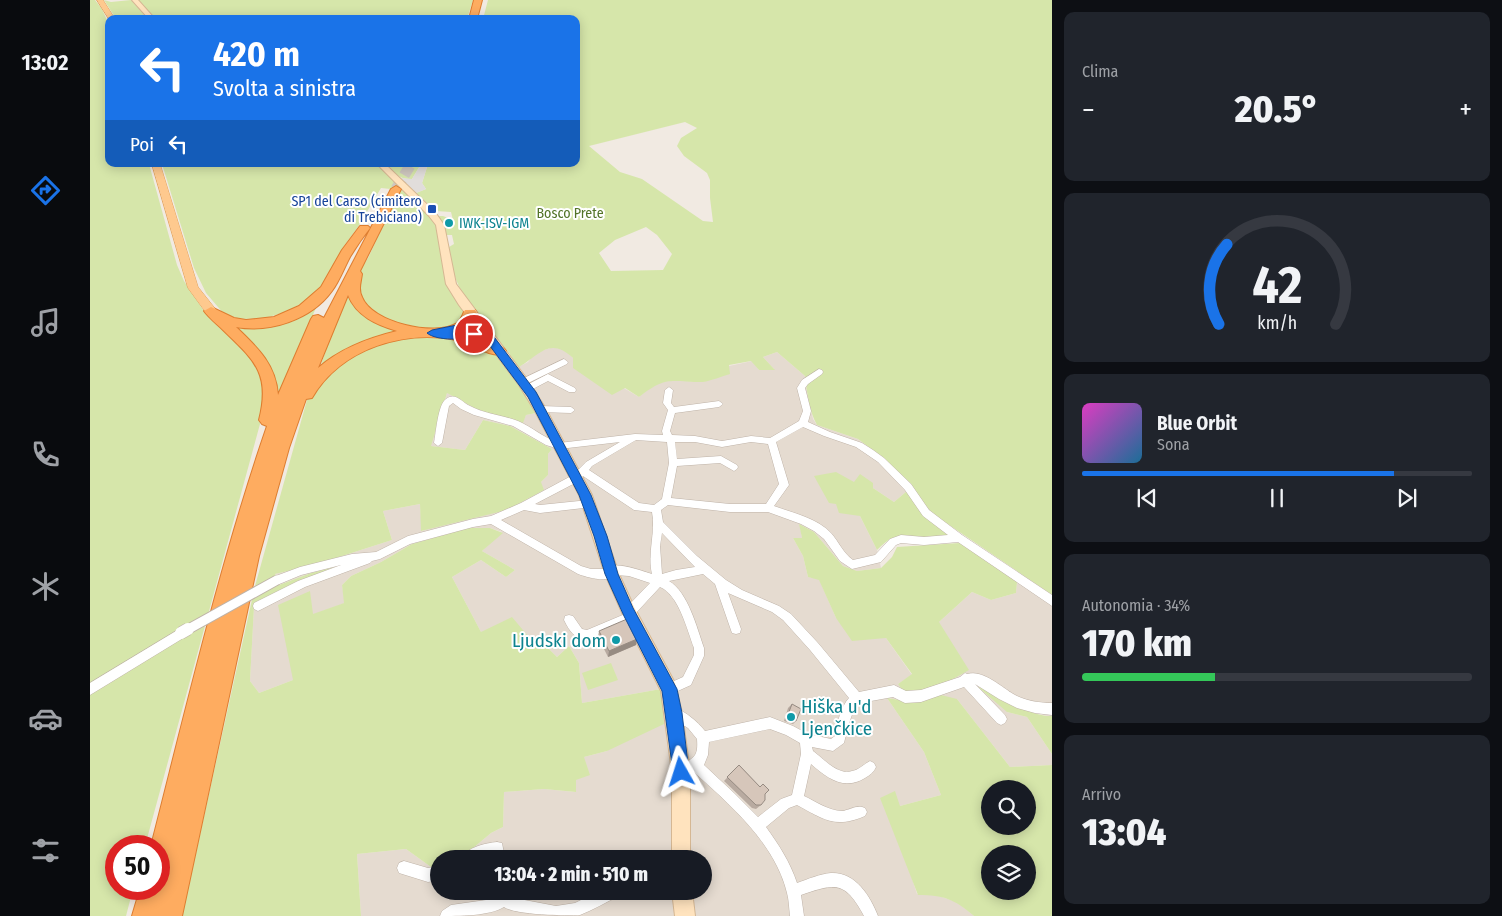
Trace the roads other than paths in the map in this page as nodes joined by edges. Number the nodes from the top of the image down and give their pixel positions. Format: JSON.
{"nodes":[{"id":1,"x":100,"y":0,"type":"edge"},
{"id":2,"x":135,"y":0,"type":"edge"},
{"id":3,"x":478,"y":0,"type":"edge"},
{"id":4,"x":485,"y":0,"type":"edge"},
{"id":5,"x":109,"y":15,"type":"edge"},
{"id":6,"x":148,"y":15,"type":"edge"},
{"id":7,"x":474,"y":15,"type":"edge"},
{"id":8,"x":481,"y":15,"type":"edge"},
{"id":9,"x":157,"y":167,"type":"edge"},
{"id":10,"x":384,"y":167,"type":"edge"},
{"id":11,"x":391,"y":189,"type":"tunnel mouth"},
{"id":12,"x":369,"y":228,"type":"junction"},
{"id":13,"x":210,"y":311,"type":"junction"},
{"id":14,"x":470,"y":313,"type":"junction"},
{"id":15,"x":481,"y":327,"type":"junction"},
{"id":16,"x":462,"y":332,"type":"junction"},
{"id":17,"x":432,"y":333,"type":"junction"},
{"id":18,"x":499,"y":351,"type":"junction"},
{"id":19,"x":564,"y":362,"type":"dead end"},
{"id":20,"x":819,"y":372,"type":"dead end"},
{"id":21,"x":526,"y":385,"type":"junction"},
{"id":22,"x":572,"y":390,"type":"dead end"},
{"id":23,"x":669,"y":390,"type":"dead end"},
{"id":24,"x":720,"y":404,"type":"dead end"},
{"id":25,"x":540,"y":409,"type":"junction"},
{"id":26,"x":571,"y":410,"type":"dead end"},
{"id":27,"x":672,"y":410,"type":"junction"},
{"id":28,"x":803,"y":424,"type":"junction"},
{"id":29,"x":636,"y":437,"type":"junction"},
{"id":30,"x":669,"y":438,"type":"junction"},
{"id":31,"x":771,"y":441,"type":"junction"},
{"id":32,"x":438,"y":444,"type":"dead end"},
{"id":33,"x":559,"y":446,"type":"junction"},
{"id":34,"x":673,"y":462,"type":"junction"},
{"id":35,"x":734,"y":467,"type":"dead end"},
{"id":36,"x":579,"y":475,"type":"junction"},
{"id":37,"x":666,"y":501,"type":"junction"},
{"id":38,"x":588,"y":504,"type":"junction"},
{"id":39,"x":524,"y":506,"type":"junction"},
{"id":40,"x":768,"y":508,"type":"junction"},
{"id":41,"x":656,"y":509,"type":"junction"},
{"id":42,"x":492,"y":520,"type":"junction"},
{"id":43,"x":659,"y":524,"type":"junction"},
{"id":44,"x":959,"y":538,"type":"junction"},
{"id":45,"x":377,"y":556,"type":"junction"},
{"id":46,"x":706,"y":569,"type":"junction"},
{"id":47,"x":231,"y":571,"type":"junction"},
{"id":48,"x":611,"y":572,"type":"junction"},
{"id":49,"x":277,"y":580,"type":"joint"},
{"id":50,"x":718,"y":580,"type":"junction"},
{"id":51,"x":659,"y":581,"type":"junction"},
{"id":52,"x":1052,"y":601,"type":"edge"},
{"id":53,"x":258,"y":606,"type":"dead end"},
{"id":54,"x":630,"y":614,"type":"junction"},
{"id":55,"x":236,"y":620,"type":"junction"},
{"id":56,"x":569,"y":620,"type":"dead end"},
{"id":57,"x":736,"y":629,"type":"dead end"},
{"id":58,"x":181,"y":633,"type":"joint"},
{"id":59,"x":965,"y":679,"type":"junction"},
{"id":60,"x":90,"y":689,"type":"edge"},
{"id":61,"x":669,"y":689,"type":"junction"},
{"id":62,"x":857,"y":698,"type":"junction"},
{"id":63,"x":1052,"y":709,"type":"edge"},
{"id":64,"x":674,"y":713,"type":"junction"},
{"id":65,"x":1001,"y":719,"type":"dead end"},
{"id":66,"x":703,"y":737,"type":"junction"},
{"id":67,"x":806,"y":740,"type":"junction"},
{"id":68,"x":808,"y":754,"type":"junction"},
{"id":69,"x":870,"y":767,"type":"dead end"},
{"id":70,"x":688,"y":769,"type":"junction"},
{"id":71,"x":796,"y":799,"type":"junction"},
{"id":72,"x":861,"y":812,"type":"dead end"},
{"id":73,"x":757,"y":826,"type":"junction"},
{"id":74,"x":165,"y":835,"type":"edge"},
{"id":75,"x":484,"y":850,"type":"edge"},
{"id":76,"x":497,"y":850,"type":"edge"},
{"id":77,"x":682,"y":850,"type":"edge"},
{"id":78,"x":404,"y":868,"type":"dead end"},
{"id":79,"x":430,"y":875,"type":"edge"},
{"id":80,"x":794,"y":891,"type":"junction"},
{"id":81,"x":149,"y":900,"type":"edge"},
{"id":82,"x":500,"y":900,"type":"edge"},
{"id":83,"x":507,"y":900,"type":"edge"},
{"id":84,"x":596,"y":900,"type":"edge"},
{"id":85,"x":145,"y":916,"type":"edge"},
{"id":86,"x":169,"y":916,"type":"edge"},
{"id":87,"x":447,"y":916,"type":"edge"},
{"id":88,"x":797,"y":916,"type":"edge"},
{"id":89,"x":871,"y":916,"type":"edge"}],
"edges":[{"from":1,"to":5,"type":"main road"},
{"from":2,"to":6,"type":"main road"},
{"from":3,"to":7,"type":"highway"},
{"from":4,"to":8,"type":"highway"},
{"from":9,"to":13,"type":"main road"},
{"from":10,"to":14,"type":"main road"},
{"from":11,"to":12,"type":"highway"},
{"from":12,"to":13,"type":"highway"},
{"from":12,"to":17,"type":"highway"},
{"from":12,"to":47,"type":"highway"},
{"from":12,"to":55,"type":"highway"},
{"from":13,"to":47,"type":"highway"},
{"from":14,"to":15,"type":"main road"},
{"from":14,"to":16,"type":"highway"},
{"from":15,"to":16,"type":"highway"},
{"from":15,"to":18,"type":"main road"},
{"from":16,"to":17,"type":"highway"},
{"from":16,"to":18,"type":"highway"},
{"from":17,"to":55,"type":"highway"},
{"from":18,"to":21,"type":"main road"},
{"from":19,"to":21,"type":"street"},
{"from":20,"to":28,"type":"street"},
{"from":21,"to":22,"type":"street"},
{"from":21,"to":25,"type":"main road"},
{"from":23,"to":27,"type":"street"},
{"from":24,"to":27,"type":"street"},
{"from":25,"to":26,"type":"street"},
{"from":25,"to":33,"type":"main road"},
{"from":27,"to":30,"type":"street"},
{"from":28,"to":31,"type":"street"},
{"from":28,"to":44,"type":"street"},
{"from":29,"to":30,"type":"street"},
{"from":29,"to":33,"type":"street"},
{"from":29,"to":36,"type":"street"},
{"from":30,"to":31,"type":"street"},
{"from":30,"to":34,"type":"street"},
{"from":31,"to":40,"type":"street"},
{"from":32,"to":33,"type":"street"},
{"from":33,"to":36,"type":"main road"},
{"from":34,"to":35,"type":"street"},
{"from":34,"to":37,"type":"street"},
{"from":36,"to":38,"type":"main road"},
{"from":36,"to":39,"type":"street"},
{"from":36,"to":41,"type":"street"},
{"from":37,"to":40,"type":"street"},
{"from":37,"to":41,"type":"street"},
{"from":38,"to":39,"type":"street"},
{"from":38,"to":48,"type":"main road"},
{"from":39,"to":42,"type":"street"},
{"from":40,"to":44,"type":"street"},
{"from":41,"to":43,"type":"street"},
{"from":42,"to":45,"type":"street"},
{"from":42,"to":48,"type":"street"},
{"from":43,"to":46,"type":"street"},
{"from":43,"to":51,"type":"street"},
{"from":44,"to":52,"type":"street"},
{"from":45,"to":49,"type":"street"},
{"from":45,"to":53,"type":"street"},
{"from":46,"to":50,"type":"street"},
{"from":46,"to":51,"type":"street"},
{"from":47,"to":74,"type":"highway"},
{"from":48,"to":51,"type":"street"},
{"from":48,"to":54,"type":"main road"},
{"from":49,"to":58,"type":"street","bridge":true},
{"from":50,"to":57,"type":"street"},
{"from":50,"to":62,"type":"street"},
{"from":51,"to":54,"type":"street"},
{"from":51,"to":61,"type":"street"},
{"from":54,"to":56,"type":"street"},
{"from":54,"to":61,"type":"main road"},
{"from":55,"to":86,"type":"highway"},
{"from":58,"to":60,"type":"street"},
{"from":59,"to":62,"type":"street"},
{"from":59,"to":63,"type":"street"},
{"from":59,"to":65,"type":"street"},
{"from":61,"to":64,"type":"main road"},
{"from":62,"to":67,"type":"street"},
{"from":64,"to":66,"type":"street"},
{"from":64,"to":70,"type":"main road"},
{"from":66,"to":67,"type":"street"},
{"from":66,"to":70,"type":"street"},
{"from":67,"to":68,"type":"street"},
{"from":68,"to":69,"type":"street"},
{"from":68,"to":71,"type":"street"},
{"from":70,"to":73,"type":"street"},
{"from":70,"to":77,"type":"main road"},
{"from":71,"to":72,"type":"street"},
{"from":71,"to":73,"type":"street"},
{"from":73,"to":80,"type":"street"},
{"from":75,"to":76,"type":"street"},
{"from":78,"to":79,"type":"street"},
{"from":80,"to":88,"type":"street"},
{"from":80,"to":89,"type":"street"},
{"from":81,"to":85,"type":"highway"},
{"from":82,"to":87,"type":"street"},
{"from":83,"to":84,"type":"street"}]}
